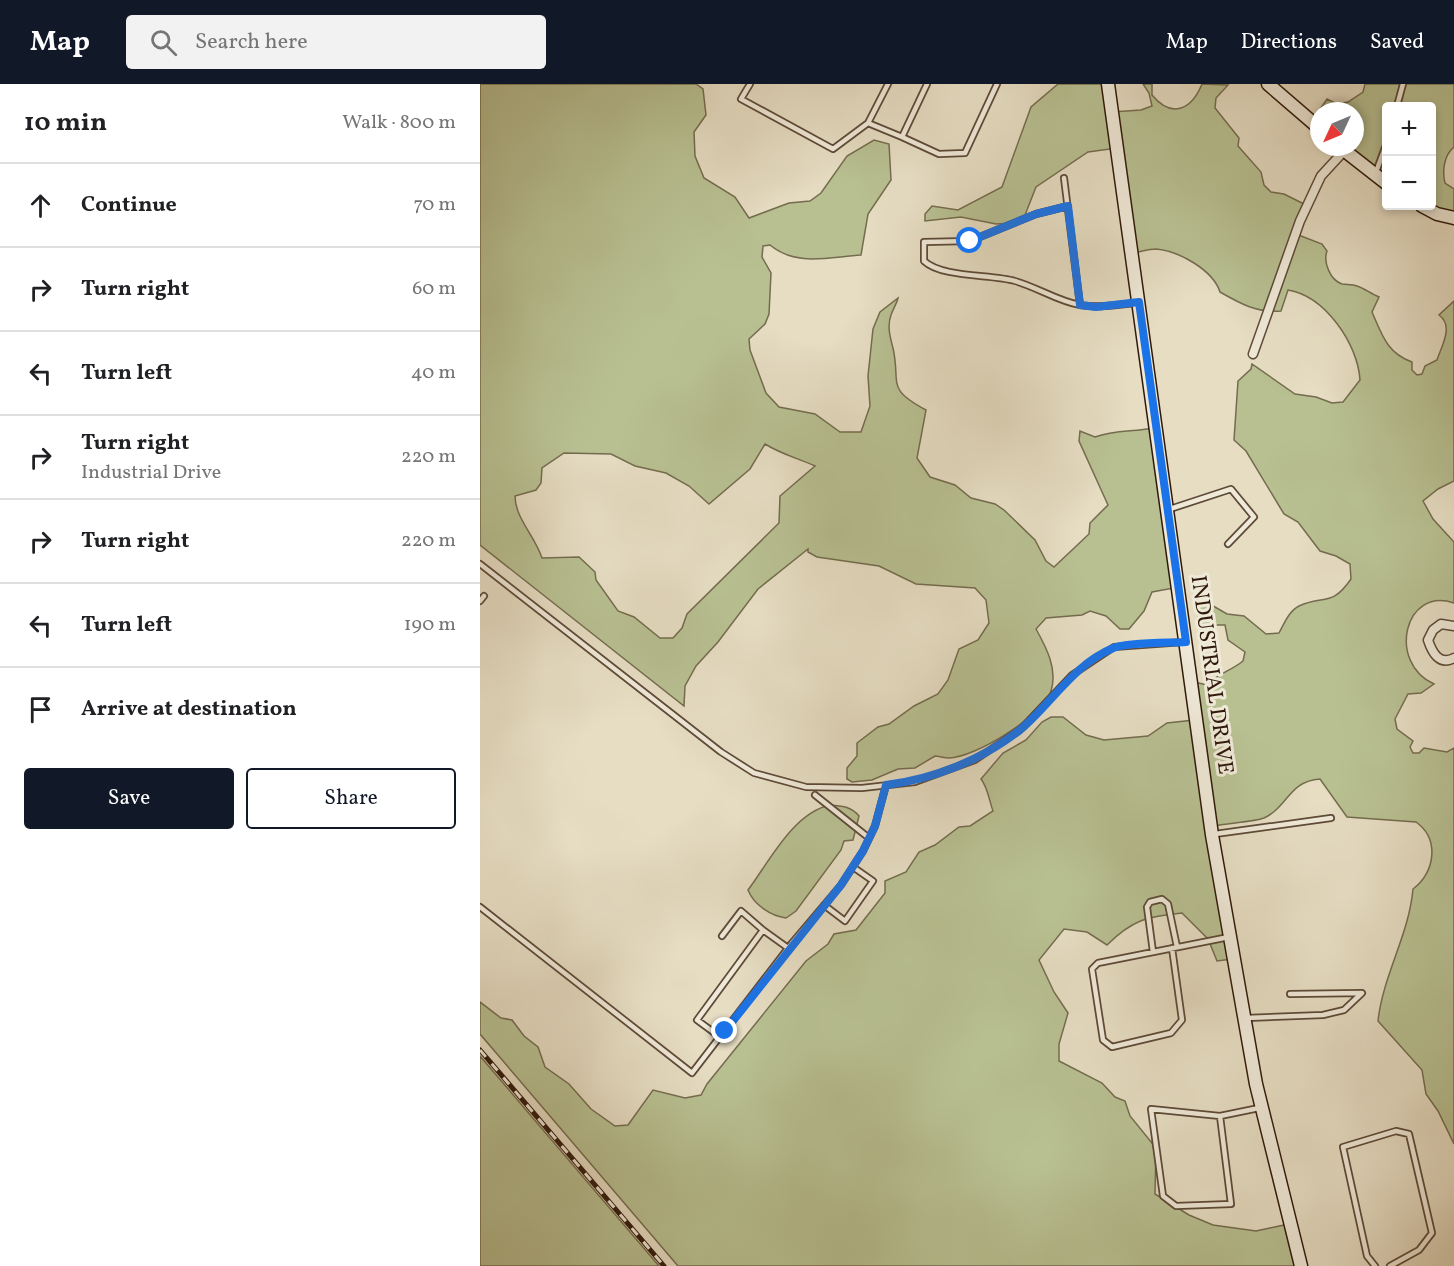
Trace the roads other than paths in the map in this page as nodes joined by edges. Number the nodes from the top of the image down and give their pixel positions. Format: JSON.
{"nodes":[{"id":1,"x":750,"y":84,"type":"edge"},
{"id":2,"x":888,"y":84,"type":"edge"},
{"id":3,"x":927,"y":84,"type":"edge"},
{"id":4,"x":997,"y":84,"type":"edge"},
{"id":5,"x":1108,"y":84,"type":"edge"},
{"id":6,"x":1268,"y":84,"type":"edge"},
{"id":7,"x":1403,"y":84,"type":"edge"},
{"id":8,"x":1399,"y":102,"type":"edge"},
{"id":9,"x":1310,"y":120,"type":"edge"},
{"id":10,"x":868,"y":123,"type":"junction"},
{"id":11,"x":902,"y":137,"type":"junction"},
{"id":12,"x":1337,"y":156,"type":"edge"},
{"id":13,"x":1351,"y":156,"type":"edge"},
{"id":14,"x":1382,"y":156,"type":"edge"},
{"id":15,"x":1375,"y":174,"type":"junction"},
{"id":16,"x":1064,"y":178,"type":"dead end"},
{"id":17,"x":1382,"y":180,"type":"edge"},
{"id":18,"x":1068,"y":206,"type":"junction"},
{"id":19,"x":1430,"y":210,"type":"edge"},
{"id":20,"x":1454,"y":218,"type":"edge"},
{"id":21,"x":1139,"y":302,"type":"junction"},
{"id":22,"x":1080,"y":305,"type":"junction"},
{"id":23,"x":1253,"y":354,"type":"dead end"},
{"id":24,"x":1167,"y":510,"type":"junction"},
{"id":25,"x":1228,"y":544,"type":"dead end"},
{"id":26,"x":480,"y":564,"type":"edge"},
{"id":27,"x":1454,"y":626,"type":"edge"},
{"id":28,"x":1186,"y":642,"type":"junction"},
{"id":29,"x":1454,"y":658,"type":"edge"},
{"id":30,"x":886,"y":785,"type":"junction"},
{"id":31,"x":815,"y":795,"type":"dead end"},
{"id":32,"x":1331,"y":818,"type":"dead end"},
{"id":33,"x":1212,"y":835,"type":"junction"},
{"id":34,"x":869,"y":838,"type":"junction"},
{"id":35,"x":853,"y":867,"type":"junction"},
{"id":36,"x":824,"y":905,"type":"junction"},
{"id":37,"x":480,"y":907,"type":"edge"},
{"id":38,"x":763,"y":930,"type":"junction"},
{"id":39,"x":722,"y":936,"type":"dead end"},
{"id":40,"x":1229,"y":937,"type":"junction"},
{"id":41,"x":788,"y":948,"type":"junction"},
{"id":42,"x":1174,"y":948,"type":"junction"},
{"id":43,"x":1153,"y":952,"type":"junction"},
{"id":44,"x":1290,"y":994,"type":"dead end"},
{"id":45,"x":1243,"y":1019,"type":"junction"},
{"id":46,"x":720,"y":1037,"type":"junction"},
{"id":47,"x":1262,"y":1108,"type":"junction"},
{"id":48,"x":1220,"y":1116,"type":"junction"},
{"id":49,"x":1301,"y":1266,"type":"edge"},
{"id":50,"x":1375,"y":1266,"type":"edge"},
{"id":51,"x":1390,"y":1266,"type":"edge"}],
"edges":[{"from":1,"to":10,"type":"lane"},
{"from":2,"to":10,"type":"lane"},
{"from":3,"to":11,"type":"lane"},
{"from":4,"to":11,"type":"lane"},
{"from":5,"to":21,"type":"street","name":"INDUSTRIAL DRIVE"},
{"from":6,"to":9,"type":"street"},
{"from":7,"to":8,"type":"lane"},
{"from":10,"to":11,"type":"lane"},
{"from":12,"to":23,"type":"street"},
{"from":13,"to":15,"type":"street"},
{"from":14,"to":15,"type":"lane"},
{"from":15,"to":17,"type":"street"},
{"from":16,"to":18,"type":"lane"},
{"from":18,"to":22,"type":"lane"},
{"from":18,"to":22,"type":"lane"},
{"from":19,"to":20,"type":"street"},
{"from":21,"to":22,"type":"lane"},
{"from":21,"to":24,"type":"street","name":"INDUSTRIAL DRIVE"},
{"from":24,"to":25,"type":"lane"},
{"from":24,"to":28,"type":"street","name":"INDUSTRIAL DRIVE"},
{"from":26,"to":30,"type":"lane"},
{"from":27,"to":29,"type":"street"},
{"from":28,"to":30,"type":"lane"},
{"from":28,"to":33,"type":"street","name":"INDUSTRIAL DRIVE"},
{"from":30,"to":34,"type":"lane"},
{"from":31,"to":34,"type":"lane"},
{"from":32,"to":33,"type":"lane"},
{"from":33,"to":40,"type":"street","name":"INDUSTRIAL DRIVE"},
{"from":34,"to":35,"type":"lane"},
{"from":35,"to":36,"type":"lane"},
{"from":35,"to":36,"type":"lane"},
{"from":36,"to":41,"type":"lane"},
{"from":37,"to":46,"type":"lane"},
{"from":38,"to":39,"type":"lane"},
{"from":38,"to":41,"type":"lane"},
{"from":38,"to":46,"type":"lane"},
{"from":40,"to":42,"type":"lane"},
{"from":40,"to":45,"type":"street","name":"INDUSTRIAL DRIVE"},
{"from":41,"to":46,"type":"lane"},
{"from":42,"to":43,"type":"lane"},
{"from":42,"to":43,"type":"lane"},
{"from":42,"to":43,"type":"lane"},
{"from":44,"to":45,"type":"lane"},
{"from":45,"to":47,"type":"street","name":"INDUSTRIAL DRIVE"},
{"from":47,"to":48,"type":"lane"},
{"from":47,"to":49,"type":"street","name":"INDUSTRIAL DRIVE"},
{"from":48,"to":48,"type":"lane"},
{"from":50,"to":51,"type":"lane"}]}
